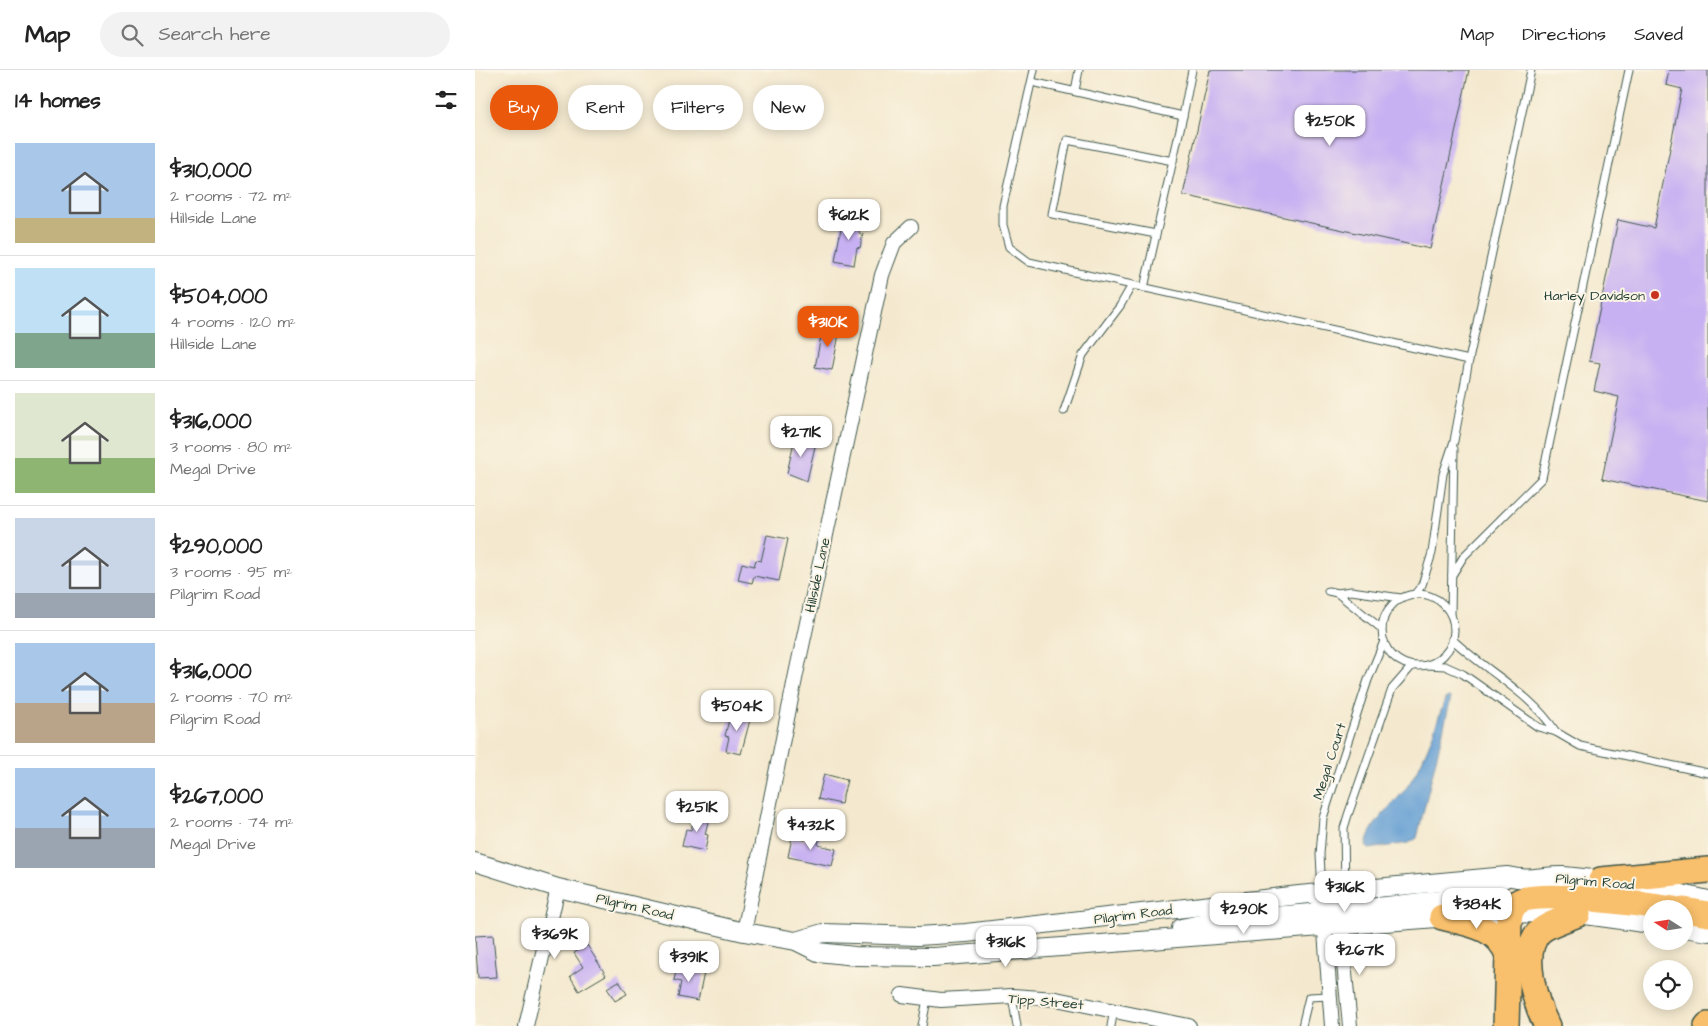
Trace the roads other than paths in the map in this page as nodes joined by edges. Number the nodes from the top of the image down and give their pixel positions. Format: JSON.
{"nodes":[{"id":1,"x":1034,"y":70,"type":"edge"},
{"id":2,"x":1079,"y":70,"type":"edge"},
{"id":3,"x":1193,"y":70,"type":"edge"},
{"id":4,"x":1531,"y":70,"type":"edge"},
{"id":5,"x":1629,"y":70,"type":"edge"},
{"id":6,"x":1032,"y":82,"type":"junction"},
{"id":7,"x":1075,"y":92,"type":"junction"},
{"id":8,"x":1183,"y":116,"type":"junction"},
{"id":9,"x":1173,"y":161,"type":"junction"},
{"id":10,"x":911,"y":227,"type":"dead end"},
{"id":11,"x":1156,"y":234,"type":"junction"},
{"id":12,"x":1132,"y":285,"type":"junction"},
{"id":13,"x":1144,"y":288,"type":"junction"},
{"id":14,"x":1469,"y":360,"type":"junction"},
{"id":15,"x":1064,"y":411,"type":"dead end"},
{"id":16,"x":1454,"y":441,"type":"junction"},
{"id":17,"x":1452,"y":575,"type":"junction"},
{"id":18,"x":1328,"y":591,"type":"dead end"},
{"id":19,"x":1337,"y":593,"type":"junction"},
{"id":20,"x":1415,"y":594,"type":"junction"},
{"id":21,"x":1401,"y":598,"type":"junction"},
{"id":22,"x":1451,"y":617,"type":"junction"},
{"id":23,"x":1382,"y":628,"type":"junction"},
{"id":24,"x":1452,"y":639,"type":"junction"},
{"id":25,"x":1384,"y":641,"type":"junction"},
{"id":26,"x":1427,"y":665,"type":"junction"},
{"id":27,"x":1412,"y":666,"type":"junction"},
{"id":28,"x":1556,"y":732,"type":"junction"},
{"id":29,"x":1708,"y":773,"type":"edge"},
{"id":30,"x":475,"y":862,"type":"edge"},
{"id":31,"x":1708,"y":870,"type":"edge"},
{"id":32,"x":1507,"y":876,"type":"junction"},
{"id":33,"x":1601,"y":880,"type":"junction"},
{"id":34,"x":558,"y":888,"type":"junction"},
{"id":35,"x":1345,"y":890,"type":"junction"},
{"id":36,"x":1323,"y":900,"type":"junction"},
{"id":37,"x":1708,"y":900,"type":"edge"},
{"id":38,"x":1643,"y":904,"type":"edge"},
{"id":39,"x":1510,"y":912,"type":"junction"},
{"id":40,"x":1693,"y":912,"type":"edge"},
{"id":41,"x":1578,"y":914,"type":"junction"},
{"id":42,"x":1708,"y":914,"type":"edge"},
{"id":43,"x":1442,"y":916,"type":"junction"},
{"id":44,"x":1344,"y":918,"type":"junction"},
{"id":45,"x":1643,"y":923,"type":"edge"},
{"id":46,"x":1325,"y":926,"type":"junction"},
{"id":47,"x":1693,"y":930,"type":"edge"},
{"id":48,"x":744,"y":932,"type":"junction"},
{"id":49,"x":1708,"y":932,"type":"edge"},
{"id":50,"x":1154,"y":940,"type":"junction"},
{"id":51,"x":796,"y":941,"type":"junction"},
{"id":52,"x":1508,"y":955,"type":"junction"},
{"id":53,"x":902,"y":995,"type":"dead end"},
{"id":54,"x":1013,"y":996,"type":"junction"},
{"id":55,"x":1329,"y":996,"type":"junction"},
{"id":56,"x":927,"y":999,"type":"junction"},
{"id":57,"x":1114,"y":1010,"type":"junction"},
{"id":58,"x":526,"y":1026,"type":"edge"},
{"id":59,"x":922,"y":1026,"type":"edge"},
{"id":60,"x":1017,"y":1026,"type":"edge"},
{"id":61,"x":1111,"y":1026,"type":"edge"},
{"id":62,"x":1189,"y":1026,"type":"edge"},
{"id":63,"x":1302,"y":1026,"type":"edge"},
{"id":64,"x":1332,"y":1026,"type":"edge"},
{"id":65,"x":1350,"y":1026,"type":"edge"},
{"id":66,"x":1506,"y":1026,"type":"edge"},
{"id":67,"x":1547,"y":1026,"type":"edge"}],
"edges":[{"from":1,"to":6,"type":"lane"},
{"from":2,"to":7,"type":"lane"},
{"from":3,"to":8,"type":"lane"},
{"from":4,"to":14,"type":"lane"},
{"from":5,"to":17,"type":"lane"},
{"from":6,"to":7,"type":"lane"},
{"from":6,"to":12,"type":"lane"},
{"from":7,"to":8,"type":"lane"},
{"from":8,"to":9,"type":"lane"},
{"from":9,"to":11,"type":"lane"},
{"from":9,"to":11,"type":"lane"},
{"from":10,"to":48,"type":"street","name":"Hillside Lane"},
{"from":11,"to":13,"type":"lane"},
{"from":12,"to":13,"type":"lane"},
{"from":12,"to":15,"type":"lane"},
{"from":13,"to":14,"type":"lane"},
{"from":14,"to":16,"type":"lane"},
{"from":16,"to":17,"type":"lane"},
{"from":16,"to":20,"type":"lane"},
{"from":17,"to":22,"type":"lane"},
{"from":18,"to":19,"type":"lane"},
{"from":19,"to":21,"type":"lane"},
{"from":19,"to":23,"type":"lane"},
{"from":20,"to":21,"type":"lane"},
{"from":20,"to":22,"type":"lane"},
{"from":21,"to":23,"type":"lane"},
{"from":22,"to":24,"type":"lane"},
{"from":23,"to":25,"type":"lane"},
{"from":24,"to":26,"type":"lane"},
{"from":24,"to":28,"type":"lane"},
{"from":25,"to":27,"type":"lane"},
{"from":25,"to":36,"type":"lane","name":"Megal Court"},
{"from":26,"to":27,"type":"lane"},
{"from":26,"to":28,"type":"lane"},
{"from":27,"to":35,"type":"lane"},
{"from":28,"to":29,"type":"lane"},
{"from":30,"to":34,"type":"street","name":"Pilgrim Road"},
{"from":31,"to":33,"type":"highway"},
{"from":32,"to":33,"type":"street","name":"Pilgrim Road"},
{"from":32,"to":35,"type":"street","name":"Pilgrim Road"},
{"from":32,"to":44,"type":"street"},
{"from":33,"to":37,"type":"street","name":"Pilgrim Road"},
{"from":34,"to":48,"type":"street","name":"Pilgrim Road"},
{"from":34,"to":58,"type":"street"},
{"from":35,"to":36,"type":"street","name":"Pilgrim Road"},
{"from":35,"to":44,"type":"street"},
{"from":36,"to":46,"type":"street"},
{"from":36,"to":50,"type":"street"},
{"from":36,"to":51,"type":"street","name":"Pilgrim Road"},
{"from":38,"to":39,"type":"highway"},
{"from":39,"to":41,"type":"street"},
{"from":39,"to":43,"type":"street"},
{"from":39,"to":52,"type":"highway"},
{"from":40,"to":42,"type":"highway"},
{"from":41,"to":45,"type":"street"},
{"from":41,"to":67,"type":"highway"},
{"from":43,"to":44,"type":"street"},
{"from":43,"to":52,"type":"highway"},
{"from":44,"to":46,"type":"street"},
{"from":44,"to":65,"type":"street"},
{"from":46,"to":50,"type":"street","name":"Pilgrim Road"},
{"from":46,"to":55,"type":"street"},
{"from":47,"to":49,"type":"street"},
{"from":48,"to":51,"type":"street","name":"Pilgrim Road"},
{"from":50,"to":51,"type":"street","name":"Pilgrim Road"},
{"from":52,"to":66,"type":"highway"},
{"from":53,"to":56,"type":"street","name":"Tipp Street"},
{"from":54,"to":56,"type":"street","name":"Tipp Street"},
{"from":54,"to":57,"type":"street","name":"Tipp Street"},
{"from":54,"to":60,"type":"lane"},
{"from":55,"to":63,"type":"lane"},
{"from":55,"to":64,"type":"street"},
{"from":56,"to":59,"type":"lane"},
{"from":57,"to":61,"type":"lane"},
{"from":57,"to":62,"type":"street","name":"Tipp Street"}]}
